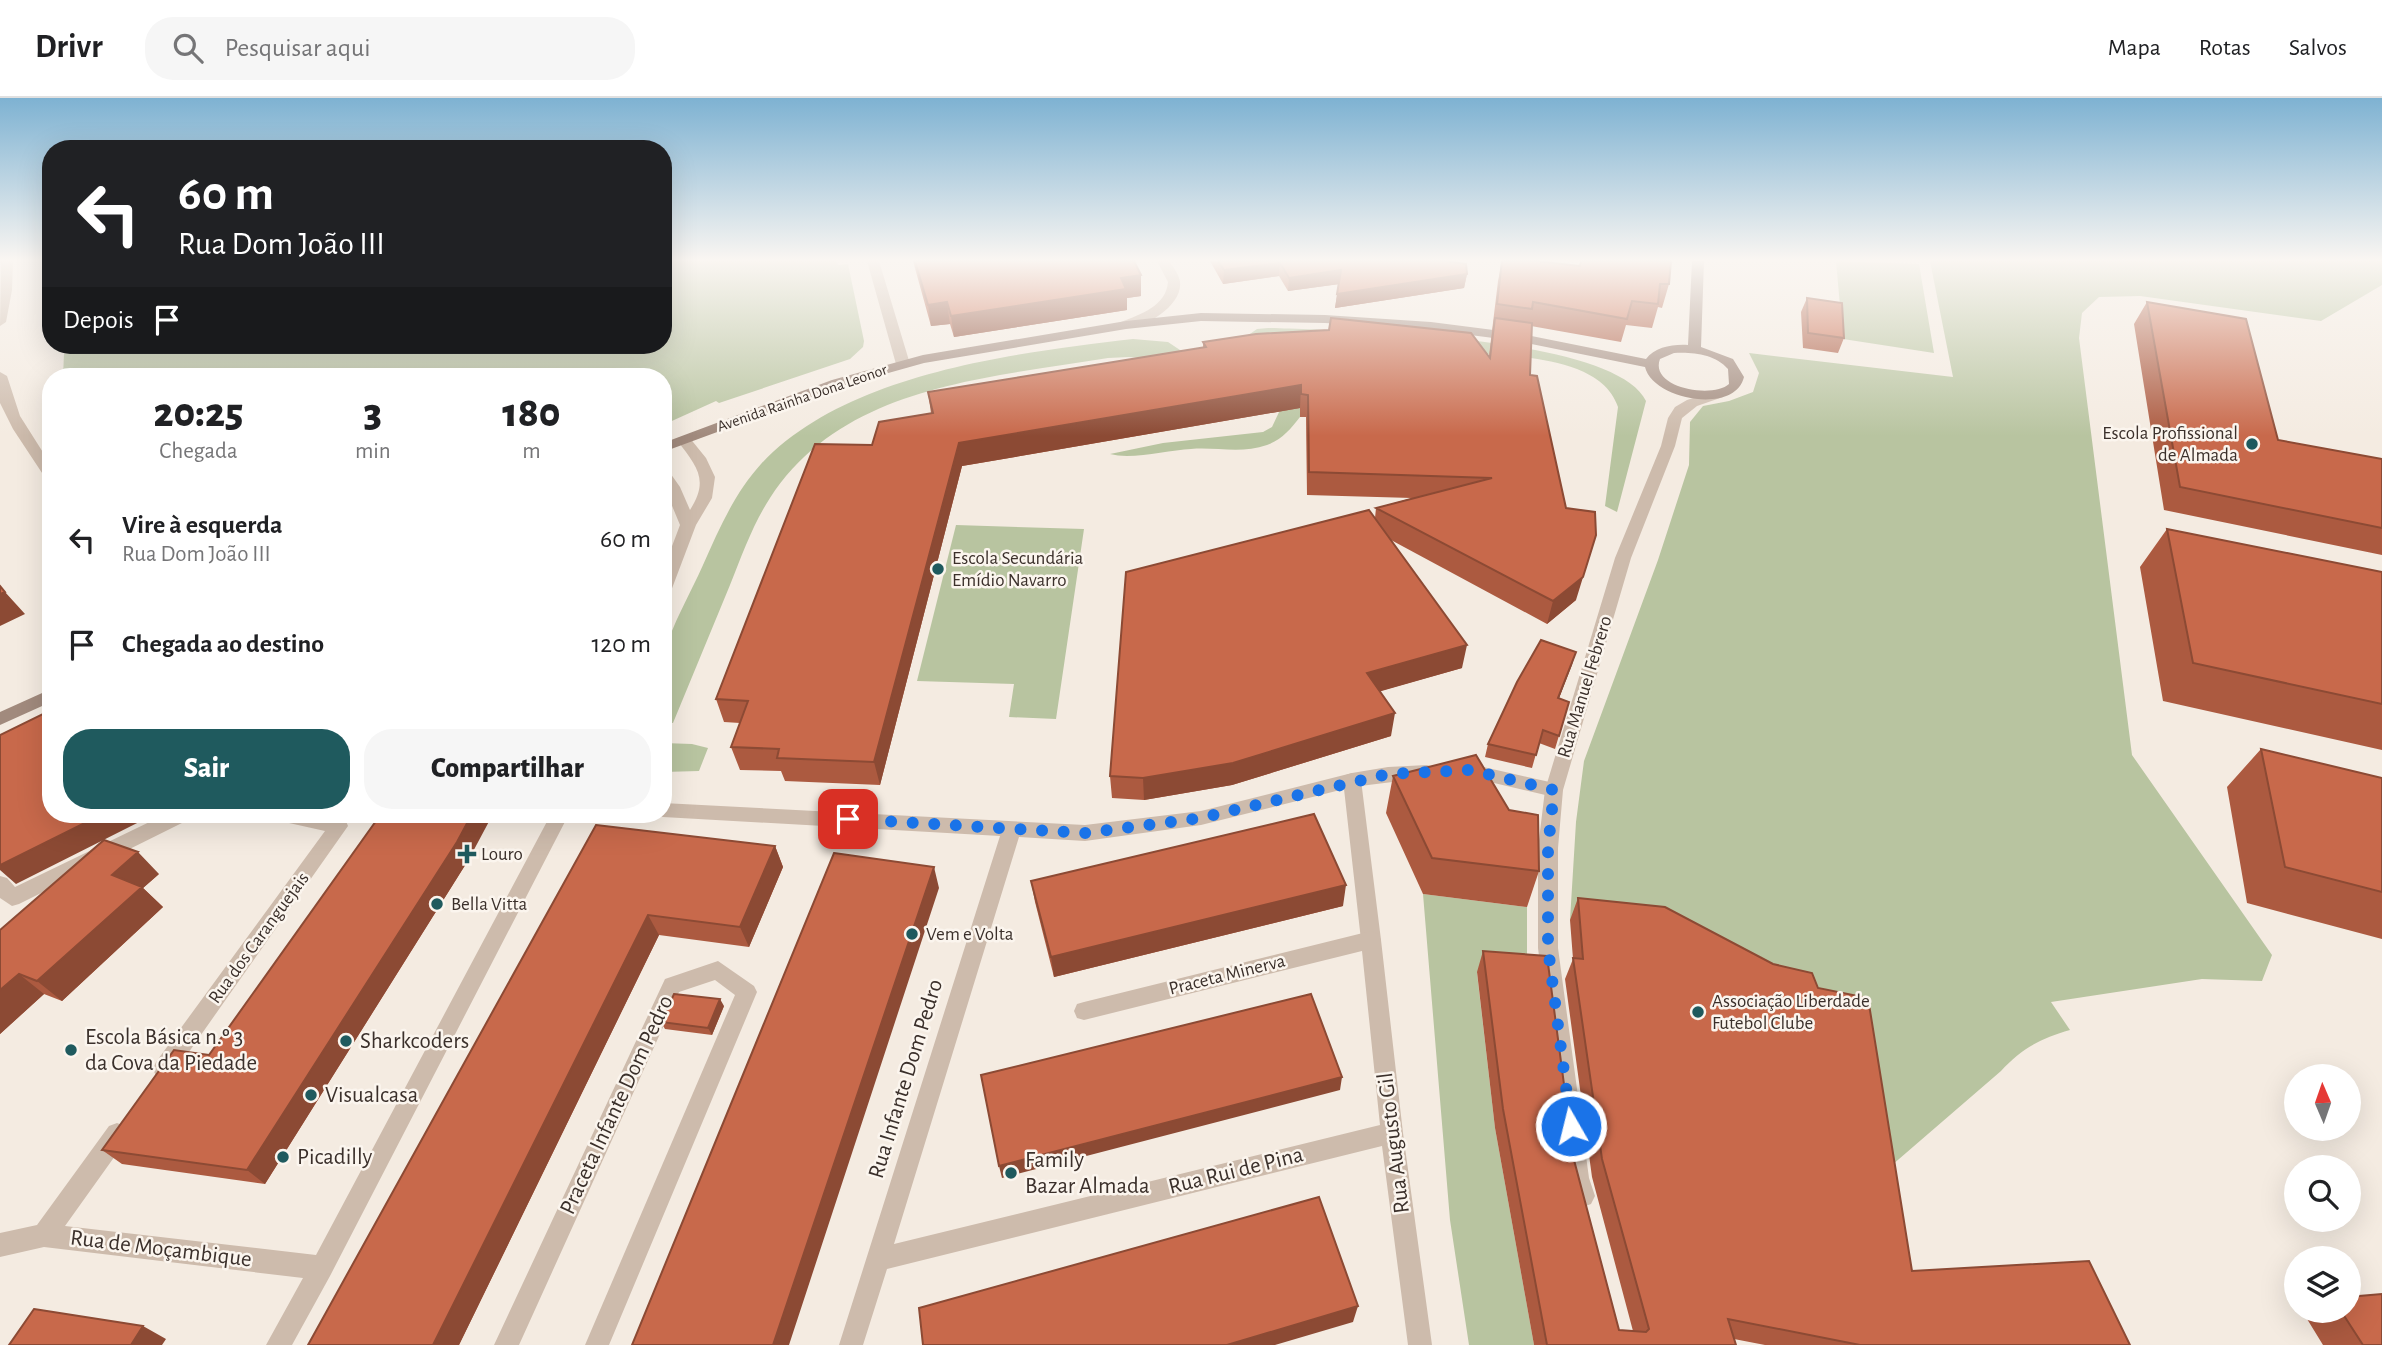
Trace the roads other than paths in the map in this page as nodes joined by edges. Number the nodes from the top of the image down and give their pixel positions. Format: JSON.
{"nodes":[{"id":1,"x":890,"y":319,"type":"edge"},
{"id":2,"x":1137,"y":319,"type":"edge"},
{"id":3,"x":1194,"y":319,"type":"edge"},
{"id":4,"x":1295,"y":319,"type":"edge"},
{"id":5,"x":1695,"y":319,"type":"edge"},
{"id":6,"x":1126,"y":325,"type":"junction"},
{"id":7,"x":1694,"y":349,"type":"junction"},
{"id":8,"x":903,"y":364,"type":"junction"},
{"id":9,"x":1651,"y":364,"type":"junction"},
{"id":10,"x":0,"y":376,"type":"edge"},
{"id":11,"x":1718,"y":394,"type":"junction"},
{"id":12,"x":684,"y":440,"type":"junction"},
{"id":13,"x":672,"y":445,"type":"edge"},
{"id":14,"x":42,"y":462,"type":"edge"},
{"id":15,"x":672,"y":486,"type":"edge"},
{"id":16,"x":688,"y":525,"type":"junction"},
{"id":17,"x":672,"y":567,"type":"edge"},
{"id":18,"x":42,"y":699,"type":"edge"},
{"id":19,"x":0,"y":719,"type":"edge"},
{"id":20,"x":1352,"y":780,"type":"junction"},
{"id":21,"x":1554,"y":790,"type":"junction"},
{"id":22,"x":672,"y":810,"type":"edge"},
{"id":23,"x":165,"y":823,"type":"edge"},
{"id":24,"x":325,"y":823,"type":"edge"},
{"id":25,"x":555,"y":823,"type":"edge"},
{"id":26,"x":1012,"y":828,"type":"junction"},
{"id":27,"x":0,"y":884,"type":"edge"},
{"id":28,"x":1371,"y":940,"type":"junction"},
{"id":29,"x":1084,"y":1011,"type":"dead end"},
{"id":30,"x":156,"y":1080,"type":"edge"},
{"id":31,"x":132,"y":1114,"type":"edge"},
{"id":32,"x":1392,"y":1133,"type":"junction"},
{"id":33,"x":1588,"y":1216,"type":"edge"},
{"id":34,"x":44,"y":1235,"type":"junction"},
{"id":35,"x":0,"y":1245,"type":"edge"},
{"id":36,"x":876,"y":1260,"type":"junction"},
{"id":37,"x":323,"y":1268,"type":"junction"},
{"id":38,"x":278,"y":1345,"type":"edge"},
{"id":39,"x":506,"y":1345,"type":"edge"},
{"id":40,"x":597,"y":1345,"type":"edge"},
{"id":41,"x":851,"y":1345,"type":"edge"},
{"id":42,"x":1420,"y":1345,"type":"edge"}],
"edges":[{"from":1,"to":8,"type":"street"},
{"from":2,"to":6,"type":"street"},
{"from":3,"to":6,"type":"main road","name":"Avenida Rainha Dona Leonor"},
{"from":4,"to":9,"type":"main road","name":"Avenida Rainha Dona Leonor"},
{"from":5,"to":7,"type":"main road"},
{"from":6,"to":8,"type":"main road","name":"Avenida Rainha Dona Leonor"},
{"from":7,"to":9,"type":"main road"},
{"from":7,"to":11,"type":"main road"},
{"from":8,"to":12,"type":"main road","name":"Avenida Rainha Dona Leonor"},
{"from":9,"to":11,"type":"main road"},
{"from":10,"to":14,"type":"street"},
{"from":11,"to":21,"type":"street","name":"Rua Manuel Febrero"},
{"from":12,"to":13,"type":"main road","name":"Avenida Rainha Dona Leonor"},
{"from":12,"to":16,"type":"street"},
{"from":15,"to":16,"type":"street"},
{"from":16,"to":17,"type":"street"},
{"from":18,"to":19,"type":"main road"},
{"from":20,"to":21,"type":"street"},
{"from":20,"to":26,"type":"street"},
{"from":20,"to":28,"type":"street","name":"Rua Augusto Gil"},
{"from":21,"to":33,"type":"street","name":"Rua Manuel Febrero"},
{"from":22,"to":26,"type":"street"},
{"from":23,"to":27,"type":"street"},
{"from":24,"to":30,"type":"street","name":"Rua dos Caranguejais"},
{"from":25,"to":37,"type":"street"},
{"from":26,"to":36,"type":"street","name":"Rua Infante Dom Pedro"},
{"from":28,"to":29,"type":"street","name":"Praceta Minerva"},
{"from":28,"to":32,"type":"street","name":"Rua Augusto Gil"},
{"from":31,"to":34,"type":"street"},
{"from":32,"to":36,"type":"street","name":"Rua Rui de Pina"},
{"from":32,"to":42,"type":"street","name":"Rua Augusto Gil"},
{"from":34,"to":35,"type":"street","name":"Rua de Moçambique"},
{"from":34,"to":37,"type":"street","name":"Rua de Moçambique"},
{"from":36,"to":41,"type":"street","name":"Rua Infante Dom Pedro"},
{"from":37,"to":38,"type":"street"},
{"from":39,"to":40,"type":"street","name":"Praceta Infante Dom Pedro"}]}
